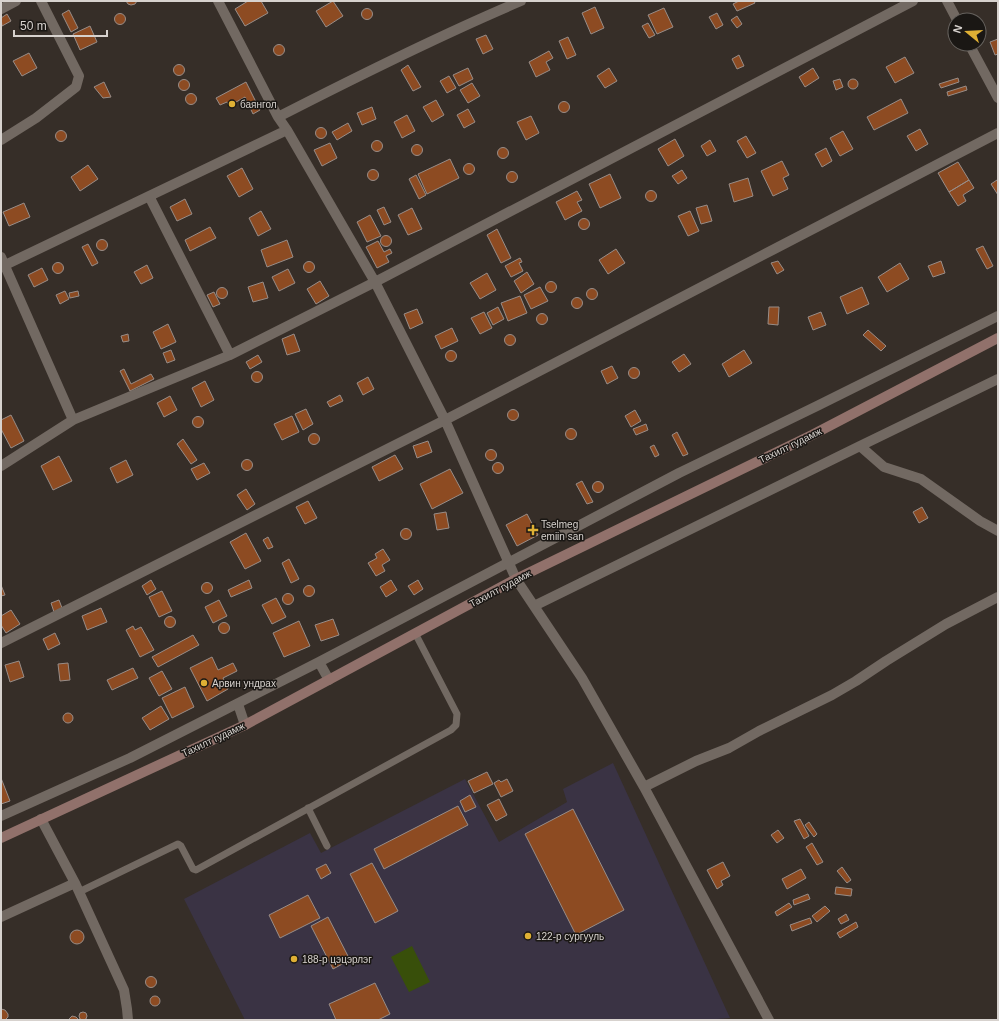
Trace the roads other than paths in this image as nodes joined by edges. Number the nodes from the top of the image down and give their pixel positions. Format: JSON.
{"nodes":[{"id":1,"x":16,"y":1,"type":"edge"},
{"id":2,"x":41,"y":1,"type":"edge"},
{"id":3,"x":521,"y":1,"type":"edge"},
{"id":4,"x":913,"y":1,"type":"edge"},
{"id":5,"x":947,"y":1,"type":"edge"},
{"id":6,"x":222,"y":2,"type":"edge"},
{"id":7,"x":1,"y":9,"type":"edge"},
{"id":8,"x":953,"y":12,"type":"edge"},
{"id":9,"x":973,"y":52,"type":"edge"},
{"id":10,"x":998,"y":98,"type":"edge"},
{"id":11,"x":278,"y":118,"type":"junction"},
{"id":12,"x":287,"y":130,"type":"junction"},
{"id":13,"x":998,"y":133,"type":"edge"},
{"id":14,"x":1,"y":140,"type":"edge"},
{"id":15,"x":149,"y":196,"type":"junction"},
{"id":16,"x":2,"y":263,"type":"edge"},
{"id":17,"x":375,"y":282,"type":"junction"},
{"id":18,"x":998,"y":316,"type":"edge"},
{"id":19,"x":998,"y":338,"type":"edge"},
{"id":20,"x":230,"y":355,"type":"junction"},
{"id":21,"x":998,"y":379,"type":"edge"},
{"id":22,"x":73,"y":420,"type":"junction"},
{"id":23,"x":446,"y":420,"type":"junction"},
{"id":24,"x":860,"y":446,"type":"junction"},
{"id":25,"x":1,"y":466,"type":"edge"},
{"id":26,"x":998,"y":531,"type":"edge"},
{"id":27,"x":509,"y":562,"type":"junction"},
{"id":28,"x":516,"y":579,"type":"junction"},
{"id":29,"x":998,"y":597,"type":"edge"},
{"id":30,"x":534,"y":606,"type":"junction"},
{"id":31,"x":415,"y":633,"type":"junction"},
{"id":32,"x":1,"y":643,"type":"edge"},
{"id":33,"x":319,"y":662,"type":"junction"},
{"id":34,"x":329,"y":680,"type":"junction"},
{"id":35,"x":238,"y":704,"type":"junction"},
{"id":36,"x":244,"y":725,"type":"junction"},
{"id":37,"x":644,"y":787,"type":"junction"},
{"id":38,"x":308,"y":808,"type":"junction"},
{"id":39,"x":1,"y":816,"type":"edge"},
{"id":40,"x":41,"y":819,"type":"junction"},
{"id":41,"x":1,"y":838,"type":"edge"},
{"id":42,"x":327,"y":846,"type":"dead end"},
{"id":43,"x":77,"y":888,"type":"junction"},
{"id":44,"x":1,"y":917,"type":"edge"},
{"id":45,"x":128,"y":1020,"type":"edge"},
{"id":46,"x":770,"y":1020,"type":"edge"}],
"edges":[{"from":1,"to":7,"type":"street"},
{"from":2,"to":14,"type":"street"},
{"from":3,"to":11,"type":"street"},
{"from":4,"to":17,"type":"street"},
{"from":5,"to":8,"type":"street"},
{"from":6,"to":11,"type":"street"},
{"from":9,"to":10,"type":"street"},
{"from":11,"to":12,"type":"street"},
{"from":12,"to":15,"type":"street"},
{"from":12,"to":17,"type":"street"},
{"from":13,"to":23,"type":"street"},
{"from":15,"to":16,"type":"street"},
{"from":15,"to":20,"type":"street"},
{"from":16,"to":22,"type":"street"},
{"from":17,"to":20,"type":"street"},
{"from":17,"to":23,"type":"street"},
{"from":18,"to":27,"type":"street"},
{"from":19,"to":28,"type":"main road","name":"Тахилт гудамж"},
{"from":20,"to":22,"type":"street"},
{"from":21,"to":24,"type":"street"},
{"from":22,"to":25,"type":"street"},
{"from":23,"to":27,"type":"street"},
{"from":23,"to":32,"type":"street"},
{"from":24,"to":26,"type":"street"},
{"from":24,"to":30,"type":"street"},
{"from":27,"to":28,"type":"street"},
{"from":27,"to":33,"type":"street"},
{"from":28,"to":30,"type":"street"},
{"from":28,"to":31,"type":"main road","name":"Тахилт гудамж"},
{"from":29,"to":37,"type":"street"},
{"from":30,"to":37,"type":"street"},
{"from":31,"to":34,"type":"main road","name":"Тахилт гудамж"},
{"from":31,"to":38,"type":"lane"},
{"from":33,"to":34,"type":"street"},
{"from":33,"to":35,"type":"street"},
{"from":34,"to":36,"type":"main road","name":"Тахилт гудамж"},
{"from":35,"to":36,"type":"street"},
{"from":35,"to":39,"type":"street"},
{"from":36,"to":40,"type":"main road","name":"Тахилт гудамж"},
{"from":37,"to":46,"type":"street"},
{"from":38,"to":42,"type":"lane"},
{"from":38,"to":43,"type":"lane"},
{"from":40,"to":41,"type":"main road","name":"Тахилт гудамж"},
{"from":40,"to":43,"type":"street"},
{"from":43,"to":44,"type":"street"},
{"from":43,"to":45,"type":"street"}]}
